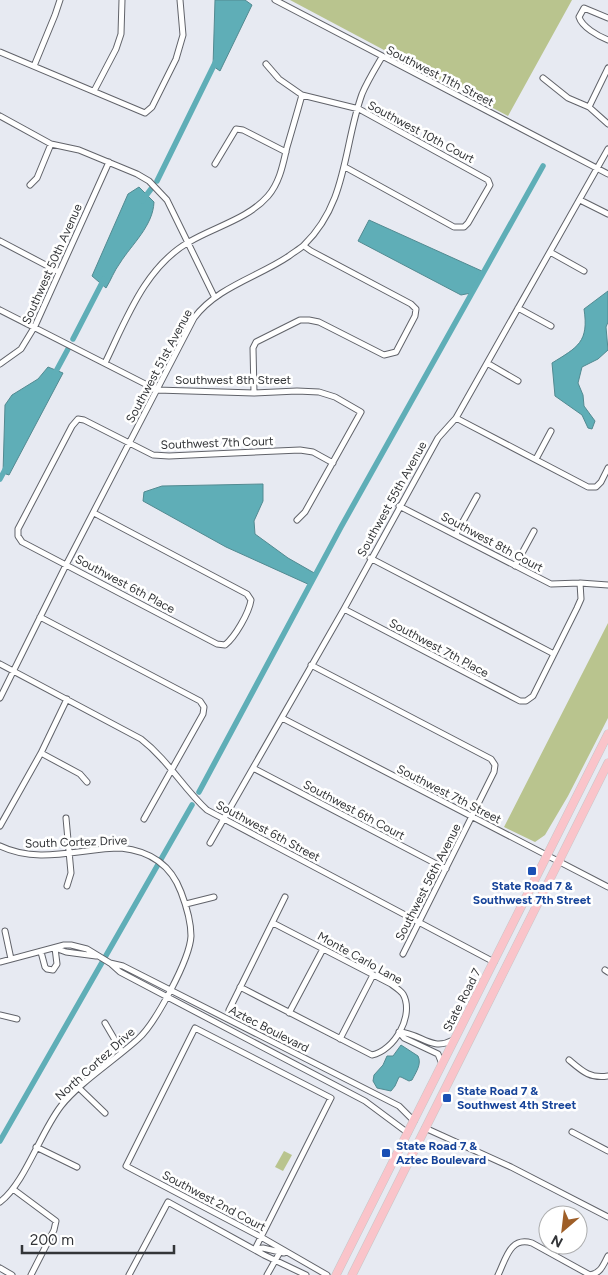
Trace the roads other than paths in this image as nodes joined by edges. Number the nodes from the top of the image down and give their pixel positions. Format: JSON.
{"nodes":[{"id":1,"x":60,"y":0,"type":"edge"},
{"id":2,"x":122,"y":0,"type":"edge"},
{"id":3,"x":180,"y":0,"type":"edge"},
{"id":4,"x":275,"y":0,"type":"edge"},
{"id":5,"x":608,"y":18,"type":"edge"},
{"id":6,"x":608,"y":40,"type":"edge"},
{"id":7,"x":0,"y":52,"type":"edge"},
{"id":8,"x":382,"y":57,"type":"junction"},
{"id":9,"x":266,"y":64,"type":"dead end"},
{"id":10,"x":34,"y":66,"type":"junction"},
{"id":11,"x":608,"y":68,"type":"edge"},
{"id":12,"x":543,"y":78,"type":"dead end"},
{"id":13,"x":94,"y":91,"type":"junction"},
{"id":14,"x":302,"y":95,"type":"junction"},
{"id":15,"x":589,"y":108,"type":"junction"},
{"id":16,"x":358,"y":109,"type":"junction"},
{"id":17,"x":0,"y":116,"type":"edge"},
{"id":18,"x":608,"y":124,"type":"edge"},
{"id":19,"x":51,"y":144,"type":"junction"},
{"id":20,"x":608,"y":149,"type":"edge"},
{"id":21,"x":286,"y":152,"type":"junction"},
{"id":22,"x":109,"y":162,"type":"junction"},
{"id":23,"x":215,"y":164,"type":"dead end"},
{"id":24,"x":345,"y":167,"type":"junction"},
{"id":25,"x":597,"y":168,"type":"junction"},
{"id":26,"x":608,"y":174,"type":"edge"},
{"id":27,"x":30,"y":185,"type":"dead end"},
{"id":28,"x":580,"y":200,"type":"junction"},
{"id":29,"x":608,"y":214,"type":"edge"},
{"id":30,"x":0,"y":240,"type":"edge"},
{"id":31,"x":187,"y":243,"type":"junction"},
{"id":32,"x":304,"y":246,"type":"junction"},
{"id":33,"x":550,"y":252,"type":"junction"},
{"id":34,"x":584,"y":271,"type":"dead end"},
{"id":35,"x":59,"y":272,"type":"junction"},
{"id":36,"x":214,"y":296,"type":"junction"},
{"id":37,"x":518,"y":308,"type":"junction"},
{"id":38,"x":0,"y":310,"type":"edge"},
{"id":39,"x":35,"y":326,"type":"junction"},
{"id":40,"x":551,"y":326,"type":"dead end"},
{"id":41,"x":105,"y":363,"type":"junction"},
{"id":42,"x":487,"y":363,"type":"junction"},
{"id":43,"x":0,"y":364,"type":"edge"},
{"id":44,"x":518,"y":381,"type":"dead end"},
{"id":45,"x":157,"y":390,"type":"junction"},
{"id":46,"x":254,"y":393,"type":"junction"},
{"id":47,"x":456,"y":418,"type":"junction"},
{"id":48,"x":551,"y":431,"type":"dead end"},
{"id":49,"x":129,"y":443,"type":"junction"},
{"id":50,"x":536,"y":459,"type":"junction"},
{"id":51,"x":333,"y":463,"type":"junction"},
{"id":52,"x":608,"y":468,"type":"edge"},
{"id":53,"x":477,"y":496,"type":"dead end"},
{"id":54,"x":399,"y":506,"type":"junction"},
{"id":55,"x":94,"y":513,"type":"junction"},
{"id":56,"x":297,"y":520,"type":"dead end"},
{"id":57,"x":534,"y":531,"type":"dead end"},
{"id":58,"x":456,"y":534,"type":"junction"},
{"id":59,"x":18,"y":536,"type":"joint"},
{"id":60,"x":370,"y":558,"type":"junction"},
{"id":61,"x":66,"y":564,"type":"junction"},
{"id":62,"x":515,"y":566,"type":"junction"},
{"id":63,"x":580,"y":583,"type":"junction"},
{"id":64,"x":608,"y":585,"type":"edge"},
{"id":65,"x":344,"y":609,"type":"junction"},
{"id":66,"x":40,"y":617,"type":"junction"},
{"id":67,"x":554,"y":654,"type":"junction"},
{"id":68,"x":0,"y":664,"type":"edge"},
{"id":69,"x":311,"y":665,"type":"junction"},
{"id":70,"x":14,"y":671,"type":"junction"},
{"id":71,"x":0,"y":698,"type":"edge"},
{"id":72,"x":67,"y":699,"type":"junction"},
{"id":73,"x":282,"y":718,"type":"junction"},
{"id":74,"x":608,"y":734,"type":"edge"},
{"id":75,"x":40,"y":752,"type":"junction"},
{"id":76,"x":608,"y":763,"type":"edge"},
{"id":77,"x":253,"y":768,"type":"junction"},
{"id":78,"x":172,"y":769,"type":"junction"},
{"id":79,"x":87,"y":782,"type":"dead end"},
{"id":80,"x":472,"y":817,"type":"junction"},
{"id":81,"x":66,"y":818,"type":"dead end"},
{"id":82,"x":144,"y":819,"type":"dead end"},
{"id":83,"x":224,"y":820,"type":"junction"},
{"id":84,"x":0,"y":826,"type":"edge"},
{"id":85,"x":210,"y":843,"type":"dead end"},
{"id":86,"x":0,"y":846,"type":"edge"},
{"id":87,"x":68,"y":853,"type":"junction"},
{"id":88,"x":548,"y":855,"type":"junction"},
{"id":89,"x":559,"y":861,"type":"junction"},
{"id":90,"x":446,"y":869,"type":"junction"},
{"id":91,"x":67,"y":886,"type":"dead end"},
{"id":92,"x":608,"y":887,"type":"edge"},
{"id":93,"x":214,"y":897,"type":"dead end"},
{"id":94,"x":285,"y":897,"type":"dead end"},
{"id":95,"x":186,"y":904,"type":"junction"},
{"id":96,"x":272,"y":922,"type":"junction"},
{"id":97,"x":419,"y":923,"type":"junction"},
{"id":98,"x":4,"y":931,"type":"dead end"},
{"id":99,"x":55,"y":948,"type":"junction"},
{"id":100,"x":323,"y":949,"type":"junction"},
{"id":101,"x":41,"y":952,"type":"junction"},
{"id":102,"x":403,"y":954,"type":"dead end"},
{"id":103,"x":11,"y":958,"type":"junction"},
{"id":104,"x":0,"y":962,"type":"edge"},
{"id":105,"x":494,"y":962,"type":"junction"},
{"id":106,"x":110,"y":963,"type":"junction"},
{"id":107,"x":373,"y":975,"type":"junction"},
{"id":108,"x":240,"y":987,"type":"junction"},
{"id":109,"x":496,"y":987,"type":"junction"},
{"id":110,"x":170,"y":990,"type":"junction"},
{"id":111,"x":166,"y":996,"type":"junction"},
{"id":112,"x":206,"y":1008,"type":"junction"},
{"id":113,"x":229,"y":1010,"type":"dead end"},
{"id":114,"x":289,"y":1013,"type":"junction"},
{"id":115,"x":0,"y":1015,"type":"edge"},
{"id":116,"x":202,"y":1016,"type":"junction"},
{"id":117,"x":17,"y":1019,"type":"dead end"},
{"id":118,"x":105,"y":1023,"type":"dead end"},
{"id":119,"x":400,"y":1032,"type":"junction"},
{"id":120,"x":456,"y":1038,"type":"junction"},
{"id":121,"x":340,"y":1039,"type":"junction"},
{"id":122,"x":122,"y":1052,"type":"junction"},
{"id":123,"x":569,"y":1060,"type":"dead end"},
{"id":124,"x":442,"y":1064,"type":"junction"},
{"id":125,"x":608,"y":1076,"type":"edge"},
{"id":126,"x":79,"y":1088,"type":"junction"},
{"id":127,"x":423,"y":1103,"type":"junction"},
{"id":128,"x":105,"y":1113,"type":"dead end"},
{"id":129,"x":414,"y":1121,"type":"junction"},
{"id":130,"x":425,"y":1128,"type":"junction"},
{"id":131,"x":572,"y":1132,"type":"dead end"},
{"id":132,"x":408,"y":1133,"type":"junction"},
{"id":133,"x":36,"y":1147,"type":"junction"},
{"id":134,"x":414,"y":1151,"type":"junction"},
{"id":135,"x":608,"y":1151,"type":"edge"},
{"id":136,"x":77,"y":1168,"type":"dead end"},
{"id":137,"x":13,"y":1189,"type":"junction"},
{"id":138,"x":0,"y":1202,"type":"edge"},
{"id":139,"x":608,"y":1217,"type":"edge"},
{"id":140,"x":261,"y":1237,"type":"junction"},
{"id":141,"x":255,"y":1249,"type":"junction"},
{"id":142,"x":280,"y":1252,"type":"junction"},
{"id":143,"x":292,"y":1256,"type":"junction"},
{"id":144,"x":608,"y":1256,"type":"edge"},
{"id":145,"x":275,"y":1261,"type":"junction"},
{"id":146,"x":0,"y":1268,"type":"edge"},
{"id":147,"x":596,"y":1274,"type":"edge"},
{"id":148,"x":12,"y":1275,"type":"edge"},
{"id":149,"x":31,"y":1275,"type":"edge"},
{"id":150,"x":129,"y":1275,"type":"edge"},
{"id":151,"x":268,"y":1275,"type":"edge"},
{"id":152,"x":306,"y":1275,"type":"edge"},
{"id":153,"x":327,"y":1275,"type":"edge"},
{"id":154,"x":336,"y":1275,"type":"edge"},
{"id":155,"x":352,"y":1275,"type":"edge"},
{"id":156,"x":498,"y":1275,"type":"edge"}],
"edges":[{"from":1,"to":10,"type":"street"},
{"from":2,"to":13,"type":"street"},
{"from":3,"to":13,"type":"street"},
{"from":4,"to":8,"type":"street","name":"Southwest 11th Street"},
{"from":5,"to":6,"type":"street"},
{"from":7,"to":10,"type":"street"},
{"from":8,"to":16,"type":"street","name":"Southwest 51st Avenue"},
{"from":8,"to":25,"type":"street","name":"Southwest 11th Street"},
{"from":9,"to":14,"type":"street","name":"Southwest 10th Court"},
{"from":10,"to":13,"type":"street"},
{"from":11,"to":15,"type":"street"},
{"from":12,"to":15,"type":"street"},
{"from":14,"to":16,"type":"street","name":"Southwest 10th Court"},
{"from":14,"to":21,"type":"street"},
{"from":15,"to":18,"type":"street"},
{"from":16,"to":24,"type":"street","name":"Southwest 51st Avenue"},
{"from":16,"to":24,"type":"street","name":"Southwest 10th Court"},
{"from":17,"to":19,"type":"street"},
{"from":19,"to":22,"type":"street"},
{"from":19,"to":27,"type":"street"},
{"from":20,"to":25,"type":"street"},
{"from":21,"to":23,"type":"street"},
{"from":21,"to":31,"type":"street"},
{"from":22,"to":31,"type":"street"},
{"from":22,"to":35,"type":"street","name":"Southwest 50th Avenue"},
{"from":24,"to":32,"type":"street","name":"Southwest 51st Avenue"},
{"from":25,"to":26,"type":"street","name":"Southwest 11th Street"},
{"from":25,"to":28,"type":"street","name":"Southwest 55th Avenue"},
{"from":28,"to":29,"type":"street"},
{"from":28,"to":33,"type":"street","name":"Southwest 55th Avenue"},
{"from":30,"to":35,"type":"street"},
{"from":31,"to":36,"type":"street"},
{"from":31,"to":41,"type":"street"},
{"from":32,"to":36,"type":"street","name":"Southwest 51st Avenue"},
{"from":32,"to":46,"type":"street"},
{"from":33,"to":34,"type":"street"},
{"from":33,"to":37,"type":"street","name":"Southwest 55th Avenue"},
{"from":35,"to":39,"type":"street","name":"Southwest 50th Avenue"},
{"from":36,"to":45,"type":"street","name":"Southwest 51st Avenue"},
{"from":37,"to":40,"type":"street"},
{"from":37,"to":42,"type":"street","name":"Southwest 55th Avenue"},
{"from":38,"to":39,"type":"street","name":"Southwest 8th Street"},
{"from":39,"to":41,"type":"street","name":"Southwest 8th Street"},
{"from":39,"to":43,"type":"street","name":"Southwest 50th Avenue"},
{"from":41,"to":45,"type":"street","name":"Southwest 8th Street"},
{"from":42,"to":44,"type":"street"},
{"from":42,"to":47,"type":"street","name":"Southwest 55th Avenue"},
{"from":45,"to":46,"type":"street","name":"Southwest 8th Street"},
{"from":45,"to":49,"type":"street","name":"Southwest 51st Avenue"},
{"from":46,"to":51,"type":"street","name":"Southwest 8th Street"},
{"from":47,"to":50,"type":"street"},
{"from":47,"to":54,"type":"street","name":"Southwest 55th Avenue"},
{"from":48,"to":50,"type":"street"},
{"from":49,"to":51,"type":"street","name":"Southwest 7th Court"},
{"from":49,"to":55,"type":"street","name":"Southwest 51st Avenue"},
{"from":49,"to":59,"type":"street","name":"Southwest 7th Court"},
{"from":50,"to":52,"type":"street"},
{"from":51,"to":56,"type":"street"},
{"from":53,"to":58,"type":"street"},
{"from":54,"to":58,"type":"street","name":"Southwest 8th Court"},
{"from":54,"to":60,"type":"street","name":"Southwest 55th Avenue"},
{"from":55,"to":61,"type":"street","name":"Southwest 51st Avenue"},
{"from":55,"to":61,"type":"street","name":"Southwest 6th Place"},
{"from":57,"to":62,"type":"street"},
{"from":58,"to":62,"type":"street","name":"Southwest 8th Court"},
{"from":59,"to":61,"type":"street","name":"Southwest 6th Place"},
{"from":60,"to":65,"type":"street","name":"Southwest 55th Avenue"},
{"from":60,"to":67,"type":"street"},
{"from":61,"to":66,"type":"street","name":"Southwest 51st Avenue"},
{"from":62,"to":63,"type":"street","name":"Southwest 8th Court"},
{"from":63,"to":64,"type":"street","name":"Southwest 8th Court"},
{"from":63,"to":67,"type":"street"},
{"from":65,"to":67,"type":"street","name":"Southwest 7th Place"},
{"from":65,"to":69,"type":"street","name":"Southwest 55th Avenue"},
{"from":66,"to":70,"type":"street","name":"Southwest 51st Avenue"},
{"from":66,"to":78,"type":"street"},
{"from":68,"to":70,"type":"street","name":"Southwest 6th Street"},
{"from":69,"to":73,"type":"street","name":"Southwest 55th Avenue"},
{"from":69,"to":80,"type":"street","name":"Southwest 56th Avenue"},
{"from":70,"to":71,"type":"street","name":"Southwest 51st Avenue"},
{"from":70,"to":72,"type":"street","name":"Southwest 6th Street"},
{"from":72,"to":75,"type":"street"},
{"from":72,"to":78,"type":"street","name":"Southwest 6th Street"},
{"from":73,"to":77,"type":"street","name":"Southwest 55th Avenue"},
{"from":73,"to":80,"type":"street","name":"Southwest 7th Street"},
{"from":74,"to":88,"type":"main road","name":"State Road 7"},
{"from":75,"to":79,"type":"street"},
{"from":75,"to":84,"type":"street"},
{"from":76,"to":89,"type":"main road","name":"State Road 7"},
{"from":77,"to":83,"type":"street","name":"Southwest 55th Avenue"},
{"from":77,"to":90,"type":"street","name":"Southwest 6th Court"},
{"from":78,"to":82,"type":"street"},
{"from":78,"to":83,"type":"street","name":"Southwest 6th Street"},
{"from":80,"to":88,"type":"street","name":"Southwest 7th Street"},
{"from":80,"to":90,"type":"street","name":"Southwest 56th Avenue"},
{"from":81,"to":87,"type":"street"},
{"from":83,"to":85,"type":"street","name":"Southwest 55th Avenue"},
{"from":83,"to":97,"type":"street","name":"Southwest 6th Street"},
{"from":86,"to":87,"type":"street","name":"South Cortez Drive"},
{"from":87,"to":91,"type":"street"},
{"from":87,"to":95,"type":"street","name":"South Cortez Drive"},
{"from":88,"to":89,"type":"street","name":"Southwest 7th Street"},
{"from":88,"to":105,"type":"main road","name":"State Road 7"},
{"from":89,"to":92,"type":"street","name":"Southwest 7th Street"},
{"from":89,"to":109,"type":"main road","name":"State Road 7"},
{"from":90,"to":97,"type":"street","name":"Southwest 56th Avenue"},
{"from":93,"to":95,"type":"street"},
{"from":94,"to":96,"type":"street"},
{"from":95,"to":110,"type":"street","name":"South Cortez Drive"},
{"from":96,"to":100,"type":"street","name":"Monte Carlo Lane"},
{"from":96,"to":108,"type":"street"},
{"from":97,"to":102,"type":"street","name":"Southwest 56th Avenue"},
{"from":97,"to":105,"type":"street","name":"Southwest 6th Street"},
{"from":98,"to":103,"type":"street"},
{"from":99,"to":101,"type":"street","name":"Aztec Boulevard"},
{"from":99,"to":101,"type":"street"},
{"from":99,"to":106,"type":"street","name":"Aztec Boulevard"},
{"from":100,"to":107,"type":"street","name":"Monte Carlo Lane"},
{"from":100,"to":114,"type":"street"},
{"from":101,"to":103,"type":"street","name":"Aztec Boulevard"},
{"from":103,"to":104,"type":"street","name":"Aztec Boulevard"},
{"from":105,"to":109,"type":"main road"},
{"from":105,"to":120,"type":"main road","name":"State Road 7"},
{"from":106,"to":110,"type":"street","name":"Aztec Boulevard"},
{"from":106,"to":111,"type":"street","name":"Aztec Boulevard"},
{"from":107,"to":119,"type":"street","name":"Monte Carlo Lane"},
{"from":107,"to":121,"type":"street"},
{"from":108,"to":113,"type":"street"},
{"from":108,"to":114,"type":"street"},
{"from":109,"to":130,"type":"main road","name":"State Road 7"},
{"from":110,"to":111,"type":"street","name":"North Cortez Drive"},
{"from":110,"to":112,"type":"street","name":"Aztec Boulevard"},
{"from":111,"to":116,"type":"street","name":"Aztec Boulevard"},
{"from":111,"to":122,"type":"street","name":"North Cortez Drive"},
{"from":112,"to":116,"type":"street"},
{"from":112,"to":129,"type":"street","name":"Aztec Boulevard"},
{"from":114,"to":121,"type":"street"},
{"from":115,"to":117,"type":"street"},
{"from":116,"to":132,"type":"street","name":"Aztec Boulevard"},
{"from":118,"to":122,"type":"street"},
{"from":119,"to":120,"type":"street"},
{"from":119,"to":121,"type":"street"},
{"from":119,"to":124,"type":"street"},
{"from":120,"to":124,"type":"main road","name":"State Road 7"},
{"from":122,"to":126,"type":"street","name":"North Cortez Drive"},
{"from":123,"to":125,"type":"street"},
{"from":124,"to":127,"type":"main road","name":"State Road 7"},
{"from":126,"to":128,"type":"street"},
{"from":126,"to":133,"type":"street","name":"North Cortez Drive"},
{"from":127,"to":129,"type":"main road","name":"State Road 7"},
{"from":127,"to":130,"type":"main road"},
{"from":129,"to":132,"type":"main road","name":"State Road 7"},
{"from":129,"to":134,"type":"main road"},
{"from":130,"to":134,"type":"main road","name":"State Road 7"},
{"from":130,"to":139,"type":"street"},
{"from":131,"to":135,"type":"street"},
{"from":132,"to":154,"type":"main road","name":"State Road 7"},
{"from":133,"to":136,"type":"street"},
{"from":133,"to":137,"type":"street","name":"North Cortez Drive"},
{"from":134,"to":155,"type":"main road","name":"State Road 7"},
{"from":137,"to":138,"type":"street","name":"North Cortez Drive"},
{"from":137,"to":149,"type":"street"},
{"from":140,"to":140,"type":"street","name":"Southwest 2nd Court"},
{"from":140,"to":141,"type":"street"},
{"from":140,"to":143,"type":"street","name":"Southwest 2nd Court"},
{"from":141,"to":142,"type":"street","name":"Southwest 2nd Court"},
{"from":141,"to":145,"type":"street","name":"Southwest 2nd Court"},
{"from":141,"to":150,"type":"street","name":"Southwest 2nd Court"},
{"from":142,"to":143,"type":"street","name":"Southwest 2nd Court"},
{"from":142,"to":145,"type":"street"},
{"from":143,"to":153,"type":"street","name":"Southwest 2nd Court"},
{"from":144,"to":147,"type":"street"},
{"from":145,"to":151,"type":"street"},
{"from":145,"to":152,"type":"street","name":"Southwest 2nd Court"},
{"from":146,"to":148,"type":"street"},
{"from":147,"to":156,"type":"street"}]}
